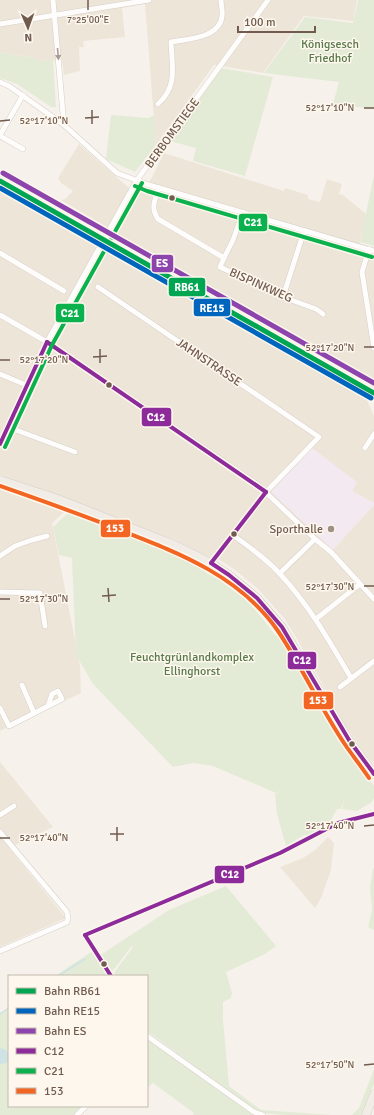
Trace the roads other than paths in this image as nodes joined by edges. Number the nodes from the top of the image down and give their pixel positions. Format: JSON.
{"nodes":[{"id":1,"x":53,"y":0,"type":"edge"},
{"id":2,"x":149,"y":0,"type":"edge"},
{"id":3,"x":221,"y":0,"type":"edge"},
{"id":4,"x":268,"y":0,"type":"edge"},
{"id":5,"x":55,"y":16,"type":"junction"},
{"id":6,"x":0,"y":24,"type":"edge"},
{"id":7,"x":0,"y":82,"type":"edge"},
{"id":8,"x":22,"y":95,"type":"junction"},
{"id":9,"x":158,"y":104,"type":"dead end"},
{"id":10,"x":64,"y":125,"type":"junction"},
{"id":11,"x":0,"y":135,"type":"edge"},
{"id":12,"x":22,"y":149,"type":"dead end"},
{"id":13,"x":137,"y":180,"type":"junction"},
{"id":14,"x":159,"y":188,"type":"junction"},
{"id":15,"x":243,"y":212,"type":"junction"},
{"id":16,"x":304,"y":231,"type":"junction"},
{"id":17,"x":371,"y":250,"type":"edge"},
{"id":18,"x":0,"y":253,"type":"edge"},
{"id":19,"x":224,"y":258,"type":"junction"},
{"id":20,"x":98,"y":288,"type":"dead end"},
{"id":21,"x":64,"y":291,"type":"dead end"},
{"id":22,"x":283,"y":297,"type":"junction"},
{"id":23,"x":323,"y":314,"type":"dead end"},
{"id":24,"x":0,"y":315,"type":"edge"},
{"id":25,"x":47,"y":342,"type":"junction"},
{"id":26,"x":374,"y":348,"type":"edge"},
{"id":27,"x":0,"y":374,"type":"edge"},
{"id":28,"x":26,"y":385,"type":"junction"},
{"id":29,"x":4,"y":429,"type":"edge"},
{"id":30,"x":374,"y":434,"type":"edge"},
{"id":31,"x":0,"y":444,"type":"edge"},
{"id":32,"x":366,"y":448,"type":"dead end"},
{"id":33,"x":75,"y":452,"type":"dead end"},
{"id":34,"x":0,"y":480,"type":"edge"},
{"id":35,"x":266,"y":492,"type":"junction"},
{"id":36,"x":233,"y":535,"type":"junction"},
{"id":37,"x":47,"y":536,"type":"dead end"},
{"id":38,"x":315,"y":539,"type":"junction"},
{"id":39,"x":0,"y":556,"type":"edge"},
{"id":40,"x":212,"y":563,"type":"junction"},
{"id":41,"x":280,"y":573,"type":"junction"},
{"id":42,"x":360,"y":584,"type":"junction"},
{"id":43,"x":0,"y":592,"type":"edge"},
{"id":44,"x":374,"y":599,"type":"edge"},
{"id":45,"x":316,"y":619,"type":"junction"},
{"id":46,"x":46,"y":626,"type":"dead end"},
{"id":47,"x":374,"y":661,"type":"edge"},
{"id":48,"x":351,"y":678,"type":"junction"},
{"id":49,"x":22,"y":686,"type":"dead end"},
{"id":50,"x":340,"y":687,"type":"dead end"},
{"id":51,"x":48,"y":706,"type":"dead end"},
{"id":52,"x":0,"y":708,"type":"edge"},
{"id":53,"x":34,"y":713,"type":"junction"},
{"id":54,"x":373,"y":771,"type":"edge"},
{"id":55,"x":14,"y":806,"type":"dead end"},
{"id":56,"x":374,"y":814,"type":"edge"},
{"id":57,"x":0,"y":815,"type":"edge"},
{"id":58,"x":0,"y":832,"type":"edge"},
{"id":59,"x":0,"y":951,"type":"edge"},
{"id":60,"x":110,"y":975,"type":"edge"},
{"id":61,"x":148,"y":1037,"type":"edge"},
{"id":62,"x":374,"y":1094,"type":"edge"},
{"id":63,"x":85,"y":1107,"type":"edge"},
{"id":64,"x":77,"y":1115,"type":"edge"},
{"id":65,"x":263,"y":1115,"type":"edge"},
{"id":66,"x":366,"y":1115,"type":"edge"}],
"edges":[{"from":1,"to":5,"type":"street"},
{"from":2,"to":5,"type":"street"},
{"from":3,"to":9,"type":"street"},
{"from":4,"to":13,"type":"street","name":"BERBOMSTIEGE"},
{"from":5,"to":6,"type":"street"},
{"from":5,"to":10,"type":"street","one_way":true},
{"from":7,"to":8,"type":"street"},
{"from":8,"to":10,"type":"street"},
{"from":8,"to":11,"type":"street"},
{"from":10,"to":13,"type":"street"},
{"from":11,"to":12,"type":"street"},
{"from":13,"to":14,"type":"street"},
{"from":13,"to":25,"type":"street","name":"BERBOMSTIEGE"},
{"from":14,"to":15,"type":"street"},
{"from":14,"to":19,"type":"street","name":"BISPINKWEG"},
{"from":15,"to":16,"type":"street"},
{"from":15,"to":19,"type":"street"},
{"from":16,"to":17,"type":"street"},
{"from":16,"to":22,"type":"street"},
{"from":17,"to":26,"type":"street"},
{"from":18,"to":21,"type":"street"},
{"from":19,"to":22,"type":"street","name":"BISPINKWEG"},
{"from":20,"to":35,"type":"street","name":"JAHNSTRASSE"},
{"from":22,"to":23,"type":"street","name":"BISPINKWEG"},
{"from":24,"to":25,"type":"street"},
{"from":25,"to":28,"type":"street","name":"BERBOMSTIEGE"},
{"from":25,"to":35,"type":"street"},
{"from":27,"to":28,"type":"street"},
{"from":28,"to":29,"type":"street","name":"BERBOMSTIEGE"},
{"from":29,"to":31,"type":"street","name":"BERBOMSTIEGE"},
{"from":29,"to":33,"type":"street"},
{"from":30,"to":32,"type":"street"},
{"from":34,"to":40,"type":"main road"},
{"from":35,"to":36,"type":"street"},
{"from":35,"to":38,"type":"street"},
{"from":36,"to":40,"type":"street"},
{"from":36,"to":41,"type":"street"},
{"from":37,"to":39,"type":"street"},
{"from":38,"to":41,"type":"street"},
{"from":38,"to":42,"type":"street"},
{"from":40,"to":54,"type":"main road"},
{"from":41,"to":45,"type":"street"},
{"from":42,"to":44,"type":"street"},
{"from":42,"to":45,"type":"street"},
{"from":43,"to":46,"type":"street"},
{"from":45,"to":48,"type":"street"},
{"from":47,"to":48,"type":"street"},
{"from":48,"to":50,"type":"street"},
{"from":49,"to":53,"type":"street"},
{"from":51,"to":53,"type":"street"},
{"from":52,"to":53,"type":"street"},
{"from":55,"to":57,"type":"street"},
{"from":56,"to":60,"type":"street"},
{"from":58,"to":59,"type":"street"},
{"from":61,"to":65,"type":"street"},
{"from":62,"to":66,"type":"main road"},
{"from":63,"to":64,"type":"street"}]}
